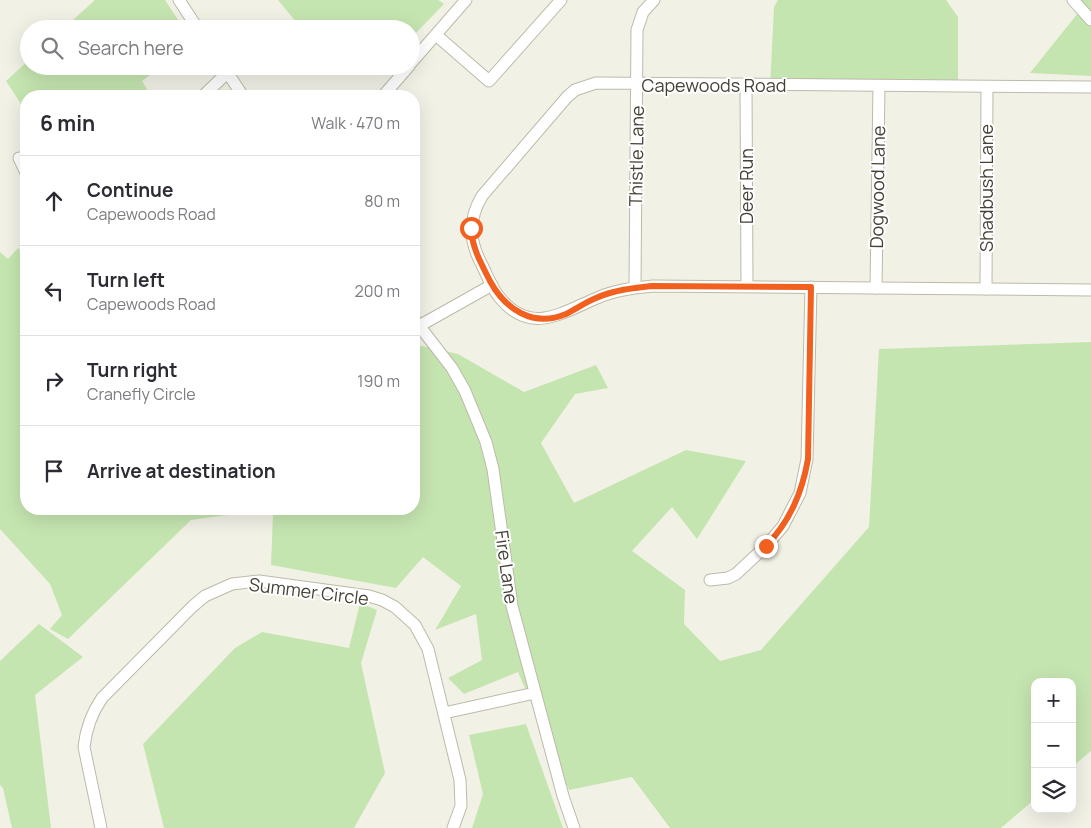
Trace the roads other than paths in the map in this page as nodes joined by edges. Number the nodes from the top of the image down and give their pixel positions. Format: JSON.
{"nodes":[{"id":1,"x":179,"y":0,"type":"edge"},
{"id":2,"x":466,"y":0,"type":"edge"},
{"id":3,"x":560,"y":0,"type":"edge"},
{"id":4,"x":654,"y":0,"type":"edge"},
{"id":5,"x":1073,"y":0,"type":"edge"},
{"id":6,"x":192,"y":20,"type":"edge"},
{"id":7,"x":1091,"y":20,"type":"edge"},
{"id":8,"x":436,"y":35,"type":"junction"},
{"id":9,"x":420,"y":53,"type":"edge"},
{"id":10,"x":220,"y":75,"type":"edge"},
{"id":11,"x":229,"y":75,"type":"edge"},
{"id":12,"x":401,"y":75,"type":"edge"},
{"id":13,"x":636,"y":84,"type":"junction"},
{"id":14,"x":746,"y":85,"type":"junction"},
{"id":15,"x":879,"y":86,"type":"junction"},
{"id":16,"x":987,"y":87,"type":"junction"},
{"id":17,"x":1091,"y":87,"type":"edge"},
{"id":18,"x":208,"y":90,"type":"edge"},
{"id":19,"x":239,"y":90,"type":"edge"},
{"id":20,"x":387,"y":90,"type":"edge"},
{"id":21,"x":492,"y":285,"type":"junction"},
{"id":22,"x":747,"y":286,"type":"junction"},
{"id":23,"x":635,"y":287,"type":"junction"},
{"id":24,"x":811,"y":287,"type":"junction"},
{"id":25,"x":876,"y":288,"type":"junction"},
{"id":26,"x":986,"y":289,"type":"junction"},
{"id":27,"x":1091,"y":290,"type":"edge"},
{"id":28,"x":420,"y":320,"type":"edge"},
{"id":29,"x":420,"y":327,"type":"edge"},
{"id":30,"x":710,"y":580,"type":"dead end"},
{"id":31,"x":535,"y":694,"type":"junction"},
{"id":32,"x":444,"y":714,"type":"junction"},
{"id":33,"x":101,"y":828,"type":"edge"},
{"id":34,"x":454,"y":828,"type":"edge"},
{"id":35,"x":574,"y":828,"type":"edge"}],
"edges":[{"from":1,"to":6,"type":"street"},
{"from":2,"to":8,"type":"street"},
{"from":3,"to":8,"type":"street"},
{"from":4,"to":13,"type":"street","name":"Thistle Lane"},
{"from":5,"to":7,"type":"street"},
{"from":8,"to":9,"type":"street"},
{"from":10,"to":18,"type":"street"},
{"from":11,"to":19,"type":"street"},
{"from":12,"to":20,"type":"street"},
{"from":13,"to":14,"type":"street","name":"Capewoods Road"},
{"from":13,"to":21,"type":"street","name":"Capewoods Road"},
{"from":13,"to":23,"type":"street","name":"Thistle Lane"},
{"from":14,"to":15,"type":"street","name":"Capewoods Road"},
{"from":14,"to":22,"type":"street","name":"Deer Run"},
{"from":15,"to":16,"type":"street","name":"Capewoods Road"},
{"from":15,"to":25,"type":"street","name":"Dogwood Lane"},
{"from":16,"to":17,"type":"street","name":"Capewoods Road"},
{"from":16,"to":26,"type":"street","name":"Shadbush Lane"},
{"from":21,"to":23,"type":"street","name":"Capewoods Road"},
{"from":21,"to":28,"type":"street"},
{"from":22,"to":23,"type":"street","name":"Capewoods Road"},
{"from":22,"to":24,"type":"street","name":"Capewoods Road"},
{"from":24,"to":25,"type":"street","name":"Capewoods Road"},
{"from":24,"to":30,"type":"street"},
{"from":25,"to":26,"type":"street","name":"Capewoods Road"},
{"from":26,"to":27,"type":"street","name":"Capewoods Road"},
{"from":29,"to":31,"type":"street","name":"Fire Lane"},
{"from":31,"to":32,"type":"street"},
{"from":31,"to":35,"type":"street","name":"Fire Lane"},
{"from":32,"to":33,"type":"street","name":"Summer Circle"},
{"from":32,"to":34,"type":"street","name":"Summer Circle"}]}
